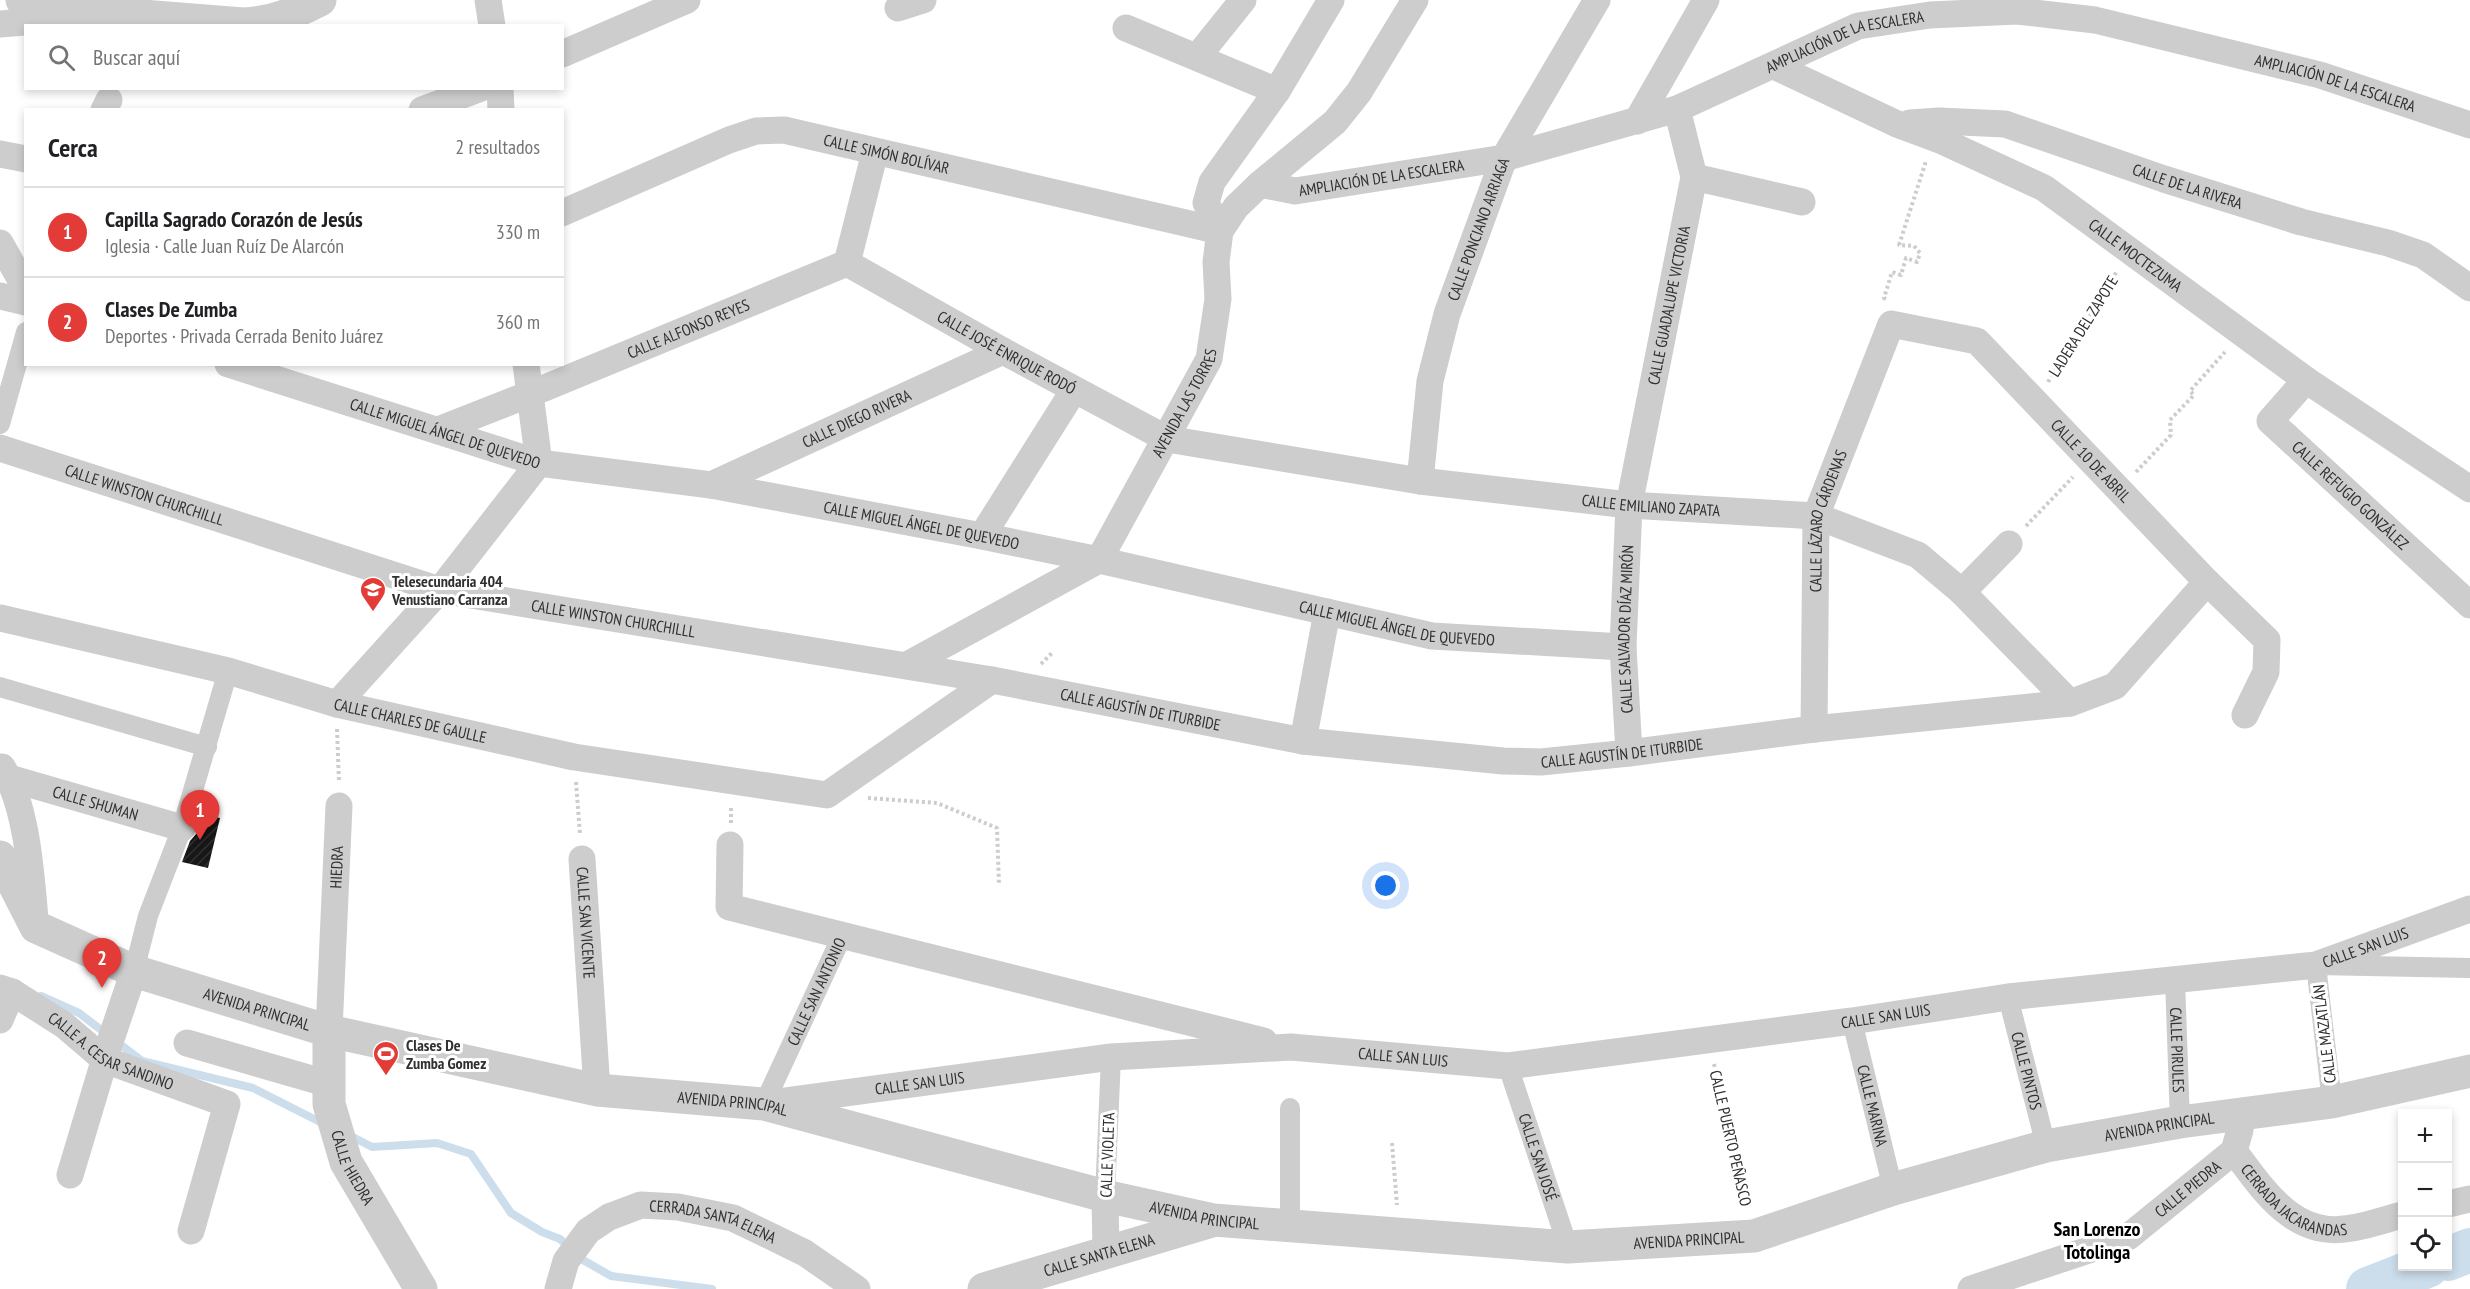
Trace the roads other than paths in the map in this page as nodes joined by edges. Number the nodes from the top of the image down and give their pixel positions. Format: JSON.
{"nodes":[{"id":1,"x":22,"y":0,"type":"edge"},
{"id":2,"x":320,"y":0,"type":"edge"},
{"id":3,"x":488,"y":0,"type":"edge"},
{"id":4,"x":687,"y":0,"type":"edge"},
{"id":5,"x":901,"y":0,"type":"edge"},
{"id":6,"x":923,"y":0,"type":"edge"},
{"id":7,"x":1243,"y":0,"type":"edge"},
{"id":8,"x":1331,"y":0,"type":"edge"},
{"id":9,"x":1415,"y":0,"type":"edge"},
{"id":10,"x":1597,"y":0,"type":"edge"},
{"id":11,"x":1707,"y":0,"type":"edge"},
{"id":12,"x":121,"y":14,"type":"edge"},
{"id":13,"x":0,"y":24,"type":"edge"},
{"id":14,"x":492,"y":24,"type":"edge"},
{"id":15,"x":1126,"y":28,"type":"dead end"},
{"id":16,"x":564,"y":53,"type":"edge"},
{"id":17,"x":1198,"y":56,"type":"junction"},
{"id":18,"x":1774,"y":66,"type":"junction"},
{"id":19,"x":476,"y":90,"type":"edge"},
{"id":20,"x":500,"y":90,"type":"edge"},
{"id":21,"x":1277,"y":91,"type":"junction"},
{"id":22,"x":427,"y":108,"type":"edge"},
{"id":23,"x":501,"y":108,"type":"edge"},
{"id":24,"x":1677,"y":109,"type":"junction"},
{"id":25,"x":1636,"y":121,"type":"junction"},
{"id":26,"x":1897,"y":124,"type":"junction"},
{"id":27,"x":2470,"y":125,"type":"edge"},
{"id":28,"x":875,"y":152,"type":"junction"},
{"id":29,"x":0,"y":154,"type":"edge"},
{"id":30,"x":1504,"y":158,"type":"junction"},
{"id":31,"x":24,"y":159,"type":"edge"},
{"id":32,"x":1694,"y":177,"type":"junction"},
{"id":33,"x":1260,"y":184,"type":"junction"},
{"id":34,"x":1802,"y":202,"type":"dead end"},
{"id":35,"x":564,"y":212,"type":"edge"},
{"id":36,"x":1220,"y":231,"type":"junction"},
{"id":37,"x":0,"y":243,"type":"edge"},
{"id":38,"x":847,"y":263,"type":"junction"},
{"id":39,"x":24,"y":286,"type":"edge"},
{"id":40,"x":2470,"y":288,"type":"edge"},
{"id":41,"x":0,"y":296,"type":"edge"},
{"id":42,"x":24,"y":302,"type":"edge"},
{"id":43,"x":1903,"y":326,"type":"joint"},
{"id":44,"x":24,"y":339,"type":"edge"},
{"id":45,"x":1003,"y":351,"type":"junction"},
{"id":46,"x":234,"y":366,"type":"edge"},
{"id":47,"x":526,"y":366,"type":"edge"},
{"id":48,"x":2306,"y":380,"type":"junction"},
{"id":49,"x":1074,"y":390,"type":"junction"},
{"id":50,"x":530,"y":394,"type":"junction"},
{"id":51,"x":0,"y":424,"type":"edge"},
{"id":52,"x":438,"y":430,"type":"junction"},
{"id":53,"x":1167,"y":439,"type":"junction"},
{"id":54,"x":0,"y":448,"type":"edge"},
{"id":55,"x":539,"y":463,"type":"junction"},
{"id":56,"x":1420,"y":481,"type":"junction"},
{"id":57,"x":711,"y":485,"type":"junction"},
{"id":58,"x":2470,"y":489,"type":"edge"},
{"id":59,"x":1629,"y":505,"type":"junction"},
{"id":60,"x":1816,"y":516,"type":"junction"},
{"id":61,"x":982,"y":536,"type":"junction"},
{"id":62,"x":2009,"y":544,"type":"road end"},
{"id":63,"x":1099,"y":560,"type":"junction"},
{"id":64,"x":2207,"y":582,"type":"junction"},
{"id":65,"x":440,"y":590,"type":"junction"},
{"id":66,"x":1962,"y":592,"type":"junction"},
{"id":67,"x":2470,"y":605,"type":"edge"},
{"id":68,"x":1326,"y":612,"type":"junction"},
{"id":69,"x":0,"y":618,"type":"edge"},
{"id":70,"x":1623,"y":647,"type":"junction"},
{"id":71,"x":907,"y":665,"type":"junction"},
{"id":72,"x":228,"y":671,"type":"junction"},
{"id":73,"x":992,"y":680,"type":"junction"},
{"id":74,"x":0,"y":687,"type":"edge"},
{"id":75,"x":2070,"y":703,"type":"junction"},
{"id":76,"x":337,"y":704,"type":"junction"},
{"id":77,"x":2246,"y":715,"type":"dead end"},
{"id":78,"x":1814,"y":729,"type":"junction"},
{"id":79,"x":1303,"y":741,"type":"junction"},
{"id":80,"x":207,"y":747,"type":"junction"},
{"id":81,"x":1629,"y":753,"type":"junction"},
{"id":82,"x":5,"y":771,"type":"edge"},
{"id":83,"x":339,"y":806,"type":"road end"},
{"id":84,"x":182,"y":828,"type":"junction"},
{"id":85,"x":730,"y":845,"type":"road end"},
{"id":86,"x":0,"y":856,"type":"edge"},
{"id":87,"x":582,"y":859,"type":"road end"},
{"id":88,"x":2470,"y":909,"type":"edge"},
{"id":89,"x":36,"y":927,"type":"junction"},
{"id":90,"x":842,"y":936,"type":"junction"},
{"id":91,"x":2316,"y":965,"type":"junction"},
{"id":92,"x":2470,"y":968,"type":"edge"},
{"id":93,"x":2175,"y":980,"type":"junction"},
{"id":94,"x":130,"y":983,"type":"junction"},
{"id":95,"x":6,"y":990,"type":"edge"},
{"id":96,"x":2008,"y":997,"type":"junction"},
{"id":97,"x":0,"y":1020,"type":"edge"},
{"id":98,"x":1852,"y":1022,"type":"junction"},
{"id":99,"x":329,"y":1031,"type":"junction"},
{"id":100,"x":187,"y":1043,"type":"dead end"},
{"id":101,"x":1291,"y":1047,"type":"junction"},
{"id":102,"x":107,"y":1053,"type":"junction"},
{"id":103,"x":1111,"y":1057,"type":"junction"},
{"id":104,"x":1508,"y":1066,"type":"junction"},
{"id":105,"x":2470,"y":1071,"type":"edge"},
{"id":106,"x":597,"y":1090,"type":"junction"},
{"id":107,"x":329,"y":1094,"type":"junction"},
{"id":108,"x":2332,"y":1102,"type":"junction"},
{"id":109,"x":764,"y":1104,"type":"junction"},
{"id":110,"x":1290,"y":1108,"type":"dead end"},
{"id":111,"x":2240,"y":1114,"type":"junction"},
{"id":112,"x":2180,"y":1122,"type":"junction"},
{"id":113,"x":2046,"y":1146,"type":"junction"},
{"id":114,"x":2234,"y":1151,"type":"junction"},
{"id":115,"x":70,"y":1175,"type":"dead end"},
{"id":116,"x":1893,"y":1189,"type":"junction"},
{"id":117,"x":1105,"y":1196,"type":"junction"},
{"id":118,"x":2470,"y":1198,"type":"edge"},
{"id":119,"x":2452,"y":1203,"type":"edge"},
{"id":120,"x":2398,"y":1216,"type":"edge"},
{"id":121,"x":1214,"y":1220,"type":"junction"},
{"id":122,"x":1290,"y":1224,"type":"junction"},
{"id":123,"x":191,"y":1231,"type":"dead end"},
{"id":124,"x":1568,"y":1247,"type":"junction"},
{"id":125,"x":1106,"y":1253,"type":"junction"},
{"id":126,"x":421,"y":1289,"type":"edge"},
{"id":127,"x":558,"y":1289,"type":"edge"},
{"id":128,"x":857,"y":1289,"type":"edge"},
{"id":129,"x":984,"y":1289,"type":"edge"},
{"id":130,"x":1971,"y":1289,"type":"edge"}],
"edges":[{"from":1,"to":12,"type":"street"},
{"from":2,"to":12,"type":"street"},
{"from":3,"to":14,"type":"street"},
{"from":4,"to":16,"type":"street"},
{"from":5,"to":6,"type":"street"},
{"from":7,"to":17,"type":"street"},
{"from":8,"to":21,"type":"street"},
{"from":9,"to":33,"type":"street","name":"AVENIDA LAS TORRES"},
{"from":10,"to":30,"type":"street","name":"CALLE PONCIANO ARRIAGA"},
{"from":11,"to":25,"type":"street"},
{"from":12,"to":13,"type":"street"},
{"from":15,"to":17,"type":"street"},
{"from":17,"to":21,"type":"street"},
{"from":18,"to":24,"type":"street","name":"AMPLIACIÓN DE LA ESCALERA"},
{"from":18,"to":26,"type":"street","name":"CALLE MOCTEZUMA"},
{"from":18,"to":27,"type":"street","name":"AMPLIACIÓN DE LA ESCALERA"},
{"from":19,"to":22,"type":"street"},
{"from":20,"to":23,"type":"street"},
{"from":21,"to":36,"type":"street"},
{"from":24,"to":25,"type":"street","name":"AMPLIACIÓN DE LA ESCALERA"},
{"from":24,"to":32,"type":"street","name":"CALLE GUADALUPE VICTORIA"},
{"from":25,"to":30,"type":"street","name":"AMPLIACIÓN DE LA ESCALERA"},
{"from":26,"to":40,"type":"street","name":"CALLE DE LA RIVERA"},
{"from":26,"to":48,"type":"street","name":"CALLE MOCTEZUMA"},
{"from":28,"to":35,"type":"street","name":"CALLE SIMÓN BOLÍVAR"},
{"from":28,"to":36,"type":"street","name":"CALLE SIMÓN BOLÍVAR"},
{"from":28,"to":38,"type":"street"},
{"from":29,"to":31,"type":"street"},
{"from":30,"to":33,"type":"street","name":"AMPLIACIÓN DE LA ESCALERA"},
{"from":30,"to":56,"type":"street","name":"CALLE PONCIANO ARRIAGA"},
{"from":32,"to":34,"type":"street"},
{"from":32,"to":59,"type":"street","name":"CALLE GUADALUPE VICTORIA"},
{"from":33,"to":36,"type":"street","name":"AVENIDA LAS TORRES"},
{"from":36,"to":53,"type":"street","name":"AVENIDA LAS TORRES"},
{"from":37,"to":39,"type":"street"},
{"from":38,"to":45,"type":"street","name":"CALLE JOSÉ ENRIQUE RODÓ"},
{"from":38,"to":50,"type":"street","name":"CALLE ALFONSO REYES"},
{"from":41,"to":42,"type":"street"},
{"from":43,"to":60,"type":"street","name":"CALLE LÁZARO CÁRDENAS"},
{"from":43,"to":64,"type":"street","name":"CALLE 10 DE ABRIL"},
{"from":44,"to":51,"type":"street"},
{"from":45,"to":49,"type":"street","name":"CALLE JOSÉ ENRIQUE RODÓ"},
{"from":45,"to":57,"type":"street","name":"CALLE DIEGO RIVERA"},
{"from":46,"to":52,"type":"street","name":"CALLE MIGUEL ÁNGEL DE QUEVEDO"},
{"from":47,"to":50,"type":"street"},
{"from":48,"to":58,"type":"street","name":"CALLE MOCTEZUMA"},
{"from":48,"to":67,"type":"street","name":"CALLE REFUGIO GONZÁLEZ"},
{"from":49,"to":53,"type":"street","name":"CALLE JOSÉ ENRIQUE RODÓ"},
{"from":49,"to":61,"type":"street"},
{"from":50,"to":52,"type":"street","name":"CALLE ALFONSO REYES"},
{"from":50,"to":55,"type":"street"},
{"from":52,"to":55,"type":"street","name":"CALLE MIGUEL ÁNGEL DE QUEVEDO"},
{"from":53,"to":56,"type":"street","name":"CALLE EMILIANO ZAPATA"},
{"from":53,"to":63,"type":"street","name":"AVENIDA LAS TORRES"},
{"from":54,"to":65,"type":"street","name":"CALLE WINSTON CHURCHILLL"},
{"from":55,"to":57,"type":"street","name":"CALLE MIGUEL ÁNGEL DE QUEVEDO"},
{"from":55,"to":65,"type":"street"},
{"from":56,"to":59,"type":"street","name":"CALLE EMILIANO ZAPATA"},
{"from":57,"to":61,"type":"street","name":"CALLE MIGUEL ÁNGEL DE QUEVEDO"},
{"from":59,"to":60,"type":"street","name":"CALLE EMILIANO ZAPATA"},
{"from":59,"to":70,"type":"street","name":"CALLE SALVADOR DÍAZ MIRÓN"},
{"from":60,"to":66,"type":"street","name":"CALLE EMILIANO ZAPATA"},
{"from":60,"to":78,"type":"street","name":"CALLE LÁZARO CÁRDENAS"},
{"from":61,"to":63,"type":"street","name":"CALLE MIGUEL ÁNGEL DE QUEVEDO"},
{"from":62,"to":66,"type":"street"},
{"from":63,"to":68,"type":"street","name":"CALLE MIGUEL ÁNGEL DE QUEVEDO"},
{"from":63,"to":71,"type":"street"},
{"from":64,"to":75,"type":"street","name":"CALLE AGUSTÍN DE ITURBIDE"},
{"from":64,"to":77,"type":"street","name":"CALLE 10 DE ABRIL"},
{"from":65,"to":71,"type":"street","name":"CALLE WINSTON CHURCHILLL"},
{"from":65,"to":76,"type":"street"},
{"from":66,"to":75,"type":"street","name":"CALLE EMILIANO ZAPATA"},
{"from":68,"to":70,"type":"street","name":"CALLE MIGUEL ÁNGEL DE QUEVEDO"},
{"from":68,"to":79,"type":"street"},
{"from":69,"to":72,"type":"street","name":"CALLE CHARLES DE GAULLE"},
{"from":70,"to":81,"type":"street","name":"CALLE SALVADOR DÍAZ MIRÓN"},
{"from":71,"to":73,"type":"street","name":"CALLE WINSTON CHURCHILLL"},
{"from":72,"to":76,"type":"street","name":"CALLE CHARLES DE GAULLE"},
{"from":72,"to":80,"type":"street"},
{"from":73,"to":76,"type":"street","name":"CALLE CHARLES DE GAULLE"},
{"from":73,"to":79,"type":"street","name":"CALLE AGUSTÍN DE ITURBIDE"},
{"from":74,"to":80,"type":"street"},
{"from":75,"to":78,"type":"street","name":"CALLE AGUSTÍN DE ITURBIDE"},
{"from":78,"to":81,"type":"street","name":"CALLE AGUSTÍN DE ITURBIDE"},
{"from":79,"to":81,"type":"street","name":"CALLE AGUSTÍN DE ITURBIDE"},
{"from":80,"to":84,"type":"street"},
{"from":82,"to":84,"type":"street","name":"CALLE SHUMAN"},
{"from":82,"to":89,"type":"street"},
{"from":83,"to":99,"type":"street","name":"HIEDRA"},
{"from":84,"to":94,"type":"street"},
{"from":85,"to":90,"type":"street","name":"CALLE SAN ANTONIO"},
{"from":86,"to":89,"type":"street"},
{"from":87,"to":106,"type":"street","name":"CALLE SAN VICENTE"},
{"from":88,"to":91,"type":"street","name":"CALLE SAN LUIS"},
{"from":89,"to":94,"type":"street","name":"AVENIDA PRINCIPAL"},
{"from":90,"to":101,"type":"street","name":"CALLE SAN LUIS"},
{"from":90,"to":109,"type":"street","name":"CALLE SAN ANTONIO"},
{"from":91,"to":92,"type":"street"},
{"from":91,"to":93,"type":"street","name":"CALLE SAN LUIS"},
{"from":91,"to":108,"type":"street","name":"CALLE MAZATLÁN"},
{"from":93,"to":96,"type":"street","name":"CALLE SAN LUIS"},
{"from":93,"to":112,"type":"street","name":"CALLE PIRULES"},
{"from":94,"to":99,"type":"street","name":"AVENIDA PRINCIPAL"},
{"from":94,"to":102,"type":"street"},
{"from":95,"to":97,"type":"street"},
{"from":95,"to":102,"type":"street","name":"CALLE A. CESAR SANDINO"},
{"from":96,"to":98,"type":"street","name":"CALLE SAN LUIS"},
{"from":96,"to":113,"type":"street","name":"CALLE PINTOS"},
{"from":98,"to":104,"type":"street","name":"CALLE SAN LUIS"},
{"from":98,"to":116,"type":"street","name":"CALLE MARINA"},
{"from":99,"to":106,"type":"street","name":"AVENIDA PRINCIPAL"},
{"from":99,"to":107,"type":"street","name":"CALLE HIEDRA"},
{"from":100,"to":107,"type":"street"},
{"from":101,"to":103,"type":"street","name":"CALLE SAN LUIS"},
{"from":101,"to":104,"type":"street","name":"CALLE SAN LUIS"},
{"from":102,"to":115,"type":"street"},
{"from":102,"to":123,"type":"street","name":"CALLE A. CESAR SANDINO"},
{"from":103,"to":109,"type":"street","name":"CALLE SAN LUIS"},
{"from":103,"to":117,"type":"street","name":"CALLE VIOLETA"},
{"from":104,"to":124,"type":"street","name":"CALLE SAN JOSÉ"},
{"from":105,"to":108,"type":"street","name":"AVENIDA PRINCIPAL"},
{"from":106,"to":109,"type":"street","name":"AVENIDA PRINCIPAL"},
{"from":107,"to":126,"type":"street","name":"CALLE HIEDRA"},
{"from":108,"to":111,"type":"street","name":"AVENIDA PRINCIPAL"},
{"from":109,"to":117,"type":"street","name":"AVENIDA PRINCIPAL"},
{"from":110,"to":122,"type":"street"},
{"from":111,"to":112,"type":"street","name":"AVENIDA PRINCIPAL"},
{"from":111,"to":114,"type":"street","name":"CALLE PIEDRA"},
{"from":112,"to":113,"type":"street","name":"AVENIDA PRINCIPAL"},
{"from":113,"to":116,"type":"street","name":"AVENIDA PRINCIPAL"},
{"from":114,"to":120,"type":"street","name":"CERRADA JACARANDAS"},
{"from":114,"to":130,"type":"street","name":"CALLE PIEDRA"},
{"from":116,"to":124,"type":"street","name":"AVENIDA PRINCIPAL"},
{"from":117,"to":121,"type":"street","name":"AVENIDA PRINCIPAL"},
{"from":117,"to":125,"type":"street","name":"CALLE VIOLETA"},
{"from":118,"to":119,"type":"street"},
{"from":121,"to":122,"type":"street","name":"AVENIDA PRINCIPAL"},
{"from":121,"to":125,"type":"street","name":"CALLE SANTA ELENA"},
{"from":122,"to":124,"type":"street","name":"AVENIDA PRINCIPAL"},
{"from":125,"to":129,"type":"street","name":"CALLE SANTA ELENA"},
{"from":127,"to":128,"type":"street","name":"CERRADA SANTA ELENA"}]}
